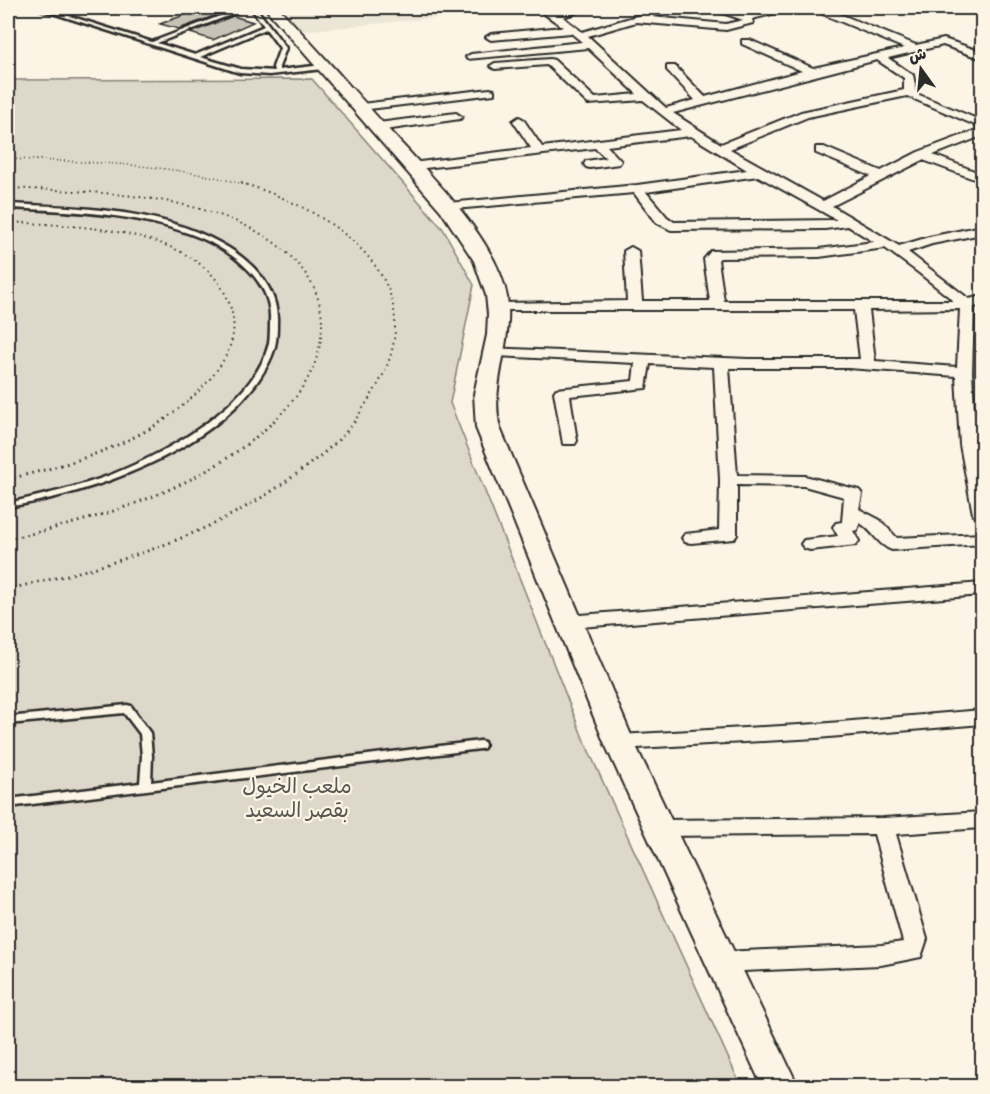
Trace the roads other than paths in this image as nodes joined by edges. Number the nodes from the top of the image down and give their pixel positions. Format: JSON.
{"nodes":[{"id":1,"x":40,"y":8,"type":"edge"},
{"id":2,"x":244,"y":8,"type":"edge"},
{"id":3,"x":254,"y":8,"type":"edge"},
{"id":4,"x":541,"y":8,"type":"edge"},
{"id":5,"x":580,"y":8,"type":"edge"},
{"id":6,"x":673,"y":8,"type":"edge"},
{"id":7,"x":718,"y":8,"type":"edge"},
{"id":8,"x":784,"y":8,"type":"edge"},
{"id":9,"x":817,"y":8,"type":"edge"},
{"id":10,"x":557,"y":16,"type":"junction"},
{"id":11,"x":270,"y":17,"type":"edge"},
{"id":12,"x":746,"y":17,"type":"junction"},
{"id":13,"x":636,"y":19,"type":"junction"},
{"id":14,"x":583,"y":36,"type":"junction"},
{"id":15,"x":491,"y":37,"type":"dead end"},
{"id":16,"x":746,"y":42,"type":"dead end"},
{"id":17,"x":153,"y":43,"type":"junction"},
{"id":18,"x":914,"y":48,"type":"junction"},
{"id":19,"x":982,"y":56,"type":"edge"},
{"id":20,"x":195,"y":57,"type":"junction"},
{"id":21,"x":471,"y":57,"type":"dead end"},
{"id":22,"x":879,"y":57,"type":"junction"},
{"id":23,"x":495,"y":66,"type":"dead end"},
{"id":24,"x":323,"y":67,"type":"junction"},
{"id":25,"x":671,"y":68,"type":"dead end"},
{"id":26,"x":277,"y":72,"type":"junction"},
{"id":27,"x":812,"y":72,"type":"junction"},
{"id":28,"x":490,"y":92,"type":"dead end"},
{"id":29,"x":910,"y":93,"type":"junction"},
{"id":30,"x":644,"y":97,"type":"junction"},
{"id":31,"x":702,"y":102,"type":"junction"},
{"id":32,"x":361,"y":107,"type":"junction"},
{"id":33,"x":663,"y":112,"type":"junction"},
{"id":34,"x":456,"y":117,"type":"dead end"},
{"id":35,"x":519,"y":121,"type":"dead end"},
{"id":36,"x":982,"y":125,"type":"edge"},
{"id":37,"x":378,"y":128,"type":"junction"},
{"id":38,"x":692,"y":132,"type":"junction"},
{"id":39,"x":982,"y":132,"type":"edge"},
{"id":40,"x":599,"y":145,"type":"junction"},
{"id":41,"x":720,"y":149,"type":"junction"},
{"id":42,"x":819,"y":150,"type":"dead end"},
{"id":43,"x":539,"y":151,"type":"junction"},
{"id":44,"x":922,"y":155,"type":"junction"},
{"id":45,"x":590,"y":164,"type":"dead end"},
{"id":46,"x":412,"y":166,"type":"junction"},
{"id":47,"x":758,"y":172,"type":"junction"},
{"id":48,"x":882,"y":176,"type":"junction"},
{"id":49,"x":982,"y":178,"type":"edge"},
{"id":50,"x":637,"y":189,"type":"junction"},
{"id":51,"x":8,"y":206,"type":"edge"},
{"id":52,"x":448,"y":207,"type":"junction"},
{"id":53,"x":821,"y":207,"type":"junction"},
{"id":54,"x":850,"y":222,"type":"junction"},
{"id":55,"x":982,"y":230,"type":"edge"},
{"id":56,"x":892,"y":248,"type":"junction"},
{"id":57,"x":631,"y":251,"type":"dead end"},
{"id":58,"x":982,"y":300,"type":"edge"},
{"id":59,"x":967,"y":305,"type":"junction"},
{"id":60,"x":500,"y":306,"type":"junction"},
{"id":61,"x":635,"y":307,"type":"junction"},
{"id":62,"x":718,"y":307,"type":"junction"},
{"id":63,"x":861,"y":307,"type":"junction"},
{"id":64,"x":495,"y":351,"type":"junction"},
{"id":65,"x":643,"y":358,"type":"junction"},
{"id":66,"x":721,"y":362,"type":"junction"},
{"id":67,"x":868,"y":364,"type":"junction"},
{"id":68,"x":964,"y":372,"type":"junction"},
{"id":69,"x":569,"y":441,"type":"dead end"},
{"id":70,"x":729,"y":480,"type":"junction"},
{"id":71,"x":8,"y":505,"type":"edge"},
{"id":72,"x":850,"y":512,"type":"junction"},
{"id":73,"x":982,"y":514,"type":"edge"},
{"id":74,"x":691,"y":538,"type":"dead end"},
{"id":75,"x":982,"y":539,"type":"edge"},
{"id":76,"x":810,"y":544,"type":"dead end"},
{"id":77,"x":982,"y":589,"type":"edge"},
{"id":78,"x":568,"y":622,"type":"junction"},
{"id":79,"x":982,"y":717,"type":"edge"},
{"id":80,"x":8,"y":720,"type":"edge"},
{"id":81,"x":618,"y":742,"type":"junction"},
{"id":82,"x":480,"y":745,"type":"dead end"},
{"id":83,"x":145,"y":786,"type":"junction"},
{"id":84,"x":8,"y":803,"type":"edge"},
{"id":85,"x":982,"y":820,"type":"edge"},
{"id":86,"x":883,"y":826,"type":"junction"},
{"id":87,"x":658,"y":828,"type":"junction"},
{"id":88,"x":721,"y":962,"type":"junction"},
{"id":89,"x":780,"y":1086,"type":"edge"}],
"edges":[{"from":1,"to":17,"type":"lane"},
{"from":2,"to":17,"type":"lane"},
{"from":3,"to":11,"type":"lane"},
{"from":4,"to":10,"type":"street"},
{"from":5,"to":10,"type":"street"},
{"from":6,"to":13,"type":"street"},
{"from":7,"to":12,"type":"street"},
{"from":8,"to":12,"type":"street"},
{"from":9,"to":18,"type":"street"},
{"from":10,"to":14,"type":"street"},
{"from":11,"to":20,"type":"lane"},
{"from":11,"to":24,"type":"street"},
{"from":11,"to":26,"type":"lane"},
{"from":12,"to":13,"type":"street"},
{"from":13,"to":14,"type":"street"},
{"from":14,"to":15,"type":"street"},
{"from":14,"to":21,"type":"street"},
{"from":14,"to":30,"type":"street"},
{"from":16,"to":27,"type":"street"},
{"from":17,"to":20,"type":"lane"},
{"from":18,"to":19,"type":"street"},
{"from":18,"to":22,"type":"street"},
{"from":20,"to":26,"type":"lane"},
{"from":22,"to":27,"type":"street"},
{"from":22,"to":29,"type":"street"},
{"from":23,"to":30,"type":"street"},
{"from":24,"to":26,"type":"lane"},
{"from":24,"to":32,"type":"street"},
{"from":25,"to":31,"type":"street"},
{"from":27,"to":31,"type":"street"},
{"from":28,"to":32,"type":"street"},
{"from":29,"to":36,"type":"street"},
{"from":29,"to":41,"type":"street"},
{"from":30,"to":33,"type":"street"},
{"from":31,"to":33,"type":"street"},
{"from":32,"to":37,"type":"street"},
{"from":33,"to":38,"type":"street"},
{"from":34,"to":37,"type":"street"},
{"from":35,"to":43,"type":"street"},
{"from":37,"to":46,"type":"street"},
{"from":38,"to":40,"type":"street"},
{"from":38,"to":41,"type":"street"},
{"from":39,"to":44,"type":"street"},
{"from":40,"to":43,"type":"street"},
{"from":40,"to":45,"type":"street"},
{"from":41,"to":47,"type":"street"},
{"from":42,"to":48,"type":"street"},
{"from":43,"to":46,"type":"street"},
{"from":44,"to":48,"type":"street"},
{"from":44,"to":49,"type":"street"},
{"from":46,"to":52,"type":"street"},
{"from":47,"to":50,"type":"street"},
{"from":47,"to":53,"type":"street"},
{"from":48,"to":53,"type":"street"},
{"from":50,"to":52,"type":"street"},
{"from":50,"to":54,"type":"street"},
{"from":51,"to":71,"type":"lane"},
{"from":52,"to":60,"type":"street"},
{"from":53,"to":54,"type":"street"},
{"from":54,"to":56,"type":"street"},
{"from":55,"to":56,"type":"street"},
{"from":56,"to":59,"type":"street"},
{"from":56,"to":62,"type":"street"},
{"from":57,"to":61,"type":"street"},
{"from":58,"to":59,"type":"street"},
{"from":59,"to":63,"type":"street"},
{"from":59,"to":68,"type":"street"},
{"from":60,"to":61,"type":"street"},
{"from":60,"to":64,"type":"street"},
{"from":61,"to":62,"type":"street"},
{"from":62,"to":63,"type":"street"},
{"from":63,"to":67,"type":"street"},
{"from":64,"to":65,"type":"street"},
{"from":64,"to":78,"type":"street"},
{"from":65,"to":66,"type":"street"},
{"from":65,"to":69,"type":"street"},
{"from":66,"to":67,"type":"street"},
{"from":66,"to":70,"type":"street"},
{"from":67,"to":68,"type":"street"},
{"from":68,"to":73,"type":"street"},
{"from":70,"to":72,"type":"street"},
{"from":70,"to":74,"type":"street"},
{"from":72,"to":75,"type":"street"},
{"from":72,"to":76,"type":"street"},
{"from":77,"to":78,"type":"street"},
{"from":78,"to":81,"type":"street"},
{"from":79,"to":81,"type":"street"},
{"from":80,"to":83,"type":"lane"},
{"from":81,"to":87,"type":"street"},
{"from":82,"to":83,"type":"lane"},
{"from":83,"to":84,"type":"lane"},
{"from":85,"to":86,"type":"street"},
{"from":86,"to":87,"type":"street"},
{"from":86,"to":88,"type":"street"},
{"from":87,"to":88,"type":"street"},
{"from":88,"to":89,"type":"street"}]}
